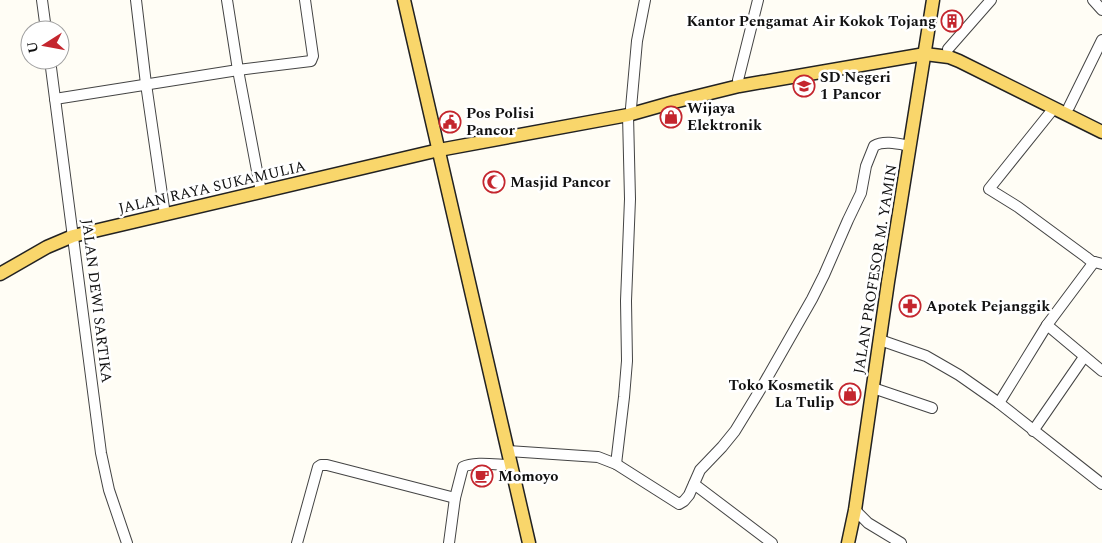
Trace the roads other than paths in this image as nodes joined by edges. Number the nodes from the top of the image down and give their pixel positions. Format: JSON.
{"nodes":[{"id":1,"x":42,"y":0,"type":"edge"},
{"id":2,"x":136,"y":0,"type":"edge"},
{"id":3,"x":227,"y":0,"type":"edge"},
{"id":4,"x":305,"y":0,"type":"edge"},
{"id":5,"x":404,"y":0,"type":"edge"},
{"id":6,"x":645,"y":0,"type":"edge"},
{"id":7,"x":758,"y":0,"type":"edge"},
{"id":8,"x":933,"y":0,"type":"edge"},
{"id":9,"x":991,"y":0,"type":"edge"},
{"id":10,"x":1093,"y":0,"type":"edge"},
{"id":11,"x":1102,"y":10,"type":"edge"},
{"id":12,"x":45,"y":20,"type":"edge"},
{"id":13,"x":1102,"y":40,"type":"edge"},
{"id":14,"x":948,"y":49,"type":"junction"},
{"id":15,"x":926,"y":50,"type":"junction"},
{"id":16,"x":52,"y":70,"type":"edge"},
{"id":17,"x":238,"y":70,"type":"junction"},
{"id":18,"x":738,"y":80,"type":"junction"},
{"id":19,"x":146,"y":84,"type":"junction"},
{"id":20,"x":673,"y":98,"type":"junction"},
{"id":21,"x":56,"y":99,"type":"junction"},
{"id":22,"x":1062,"y":107,"type":"junction"},
{"id":23,"x":629,"y":111,"type":"junction"},
{"id":24,"x":1102,"y":123,"type":"edge"},
{"id":25,"x":1102,"y":132,"type":"edge"},
{"id":26,"x":910,"y":146,"type":"junction"},
{"id":27,"x":439,"y":150,"type":"junction"},
{"id":28,"x":262,"y":192,"type":"junction"},
{"id":29,"x":166,"y":215,"type":"junction"},
{"id":30,"x":73,"y":236,"type":"junction"},
{"id":31,"x":1098,"y":263,"type":"edge"},
{"id":32,"x":0,"y":274,"type":"edge"},
{"id":33,"x":1047,"y":325,"type":"junction"},
{"id":34,"x":880,"y":340,"type":"junction"},
{"id":35,"x":1084,"y":357,"type":"junction"},
{"id":36,"x":1102,"y":371,"type":"edge"},
{"id":37,"x":873,"y":388,"type":"junction"},
{"id":38,"x":999,"y":403,"type":"junction"},
{"id":39,"x":932,"y":408,"type":"dead end"},
{"id":40,"x":1034,"y":431,"type":"junction"},
{"id":41,"x":508,"y":451,"type":"junction"},
{"id":42,"x":616,"y":464,"type":"junction"},
{"id":43,"x":511,"y":466,"type":"junction"},
{"id":44,"x":694,"y":484,"type":"junction"},
{"id":45,"x":1102,"y":484,"type":"edge"},
{"id":46,"x":455,"y":498,"type":"junction"},
{"id":47,"x":854,"y":510,"type":"junction"},
{"id":48,"x":127,"y":543,"type":"edge"},
{"id":49,"x":297,"y":543,"type":"edge"},
{"id":50,"x":449,"y":543,"type":"edge"},
{"id":51,"x":529,"y":543,"type":"edge"},
{"id":52,"x":772,"y":543,"type":"edge"},
{"id":53,"x":848,"y":543,"type":"edge"},
{"id":54,"x":901,"y":543,"type":"edge"}],
"edges":[{"from":1,"to":12,"type":"street"},
{"from":2,"to":19,"type":"street"},
{"from":3,"to":17,"type":"street"},
{"from":4,"to":17,"type":"street"},
{"from":5,"to":27,"type":"main road"},
{"from":6,"to":23,"type":"street"},
{"from":7,"to":18,"type":"street"},
{"from":8,"to":15,"type":"main road","name":"JALAN PROFESOR M. YAMIN"},
{"from":9,"to":14,"type":"street"},
{"from":10,"to":11,"type":"street"},
{"from":13,"to":22,"type":"street"},
{"from":14,"to":15,"type":"main road"},
{"from":14,"to":22,"type":"main road"},
{"from":15,"to":18,"type":"main road"},
{"from":15,"to":20,"type":"main road"},
{"from":15,"to":22,"type":"main road"},
{"from":15,"to":26,"type":"main road","name":"JALAN PROFESOR M. YAMIN"},
{"from":16,"to":21,"type":"street","name":"JALAN DEWI SARTIKA"},
{"from":17,"to":19,"type":"street"},
{"from":17,"to":28,"type":"street"},
{"from":18,"to":20,"type":"main road"},
{"from":19,"to":21,"type":"street"},
{"from":19,"to":29,"type":"street"},
{"from":20,"to":23,"type":"main road","name":"JALAN RAYA SUKAMULIA"},
{"from":21,"to":30,"type":"street","name":"JALAN DEWI SARTIKA"},
{"from":22,"to":24,"type":"main road"},
{"from":22,"to":25,"type":"main road"},
{"from":22,"to":31,"type":"street"},
{"from":23,"to":27,"type":"main road","name":"JALAN RAYA SUKAMULIA"},
{"from":23,"to":42,"type":"street"},
{"from":26,"to":34,"type":"main road","name":"JALAN PROFESOR M. YAMIN"},
{"from":26,"to":44,"type":"street"},
{"from":27,"to":28,"type":"main road","name":"JALAN RAYA SUKAMULIA"},
{"from":27,"to":41,"type":"main road"},
{"from":28,"to":29,"type":"main road","name":"JALAN RAYA SUKAMULIA"},
{"from":29,"to":30,"type":"main road","name":"JALAN RAYA SUKAMULIA"},
{"from":30,"to":32,"type":"main road","name":"JALAN RAYA SUKAMULIA"},
{"from":30,"to":48,"type":"street","name":"JALAN DEWI SARTIKA"},
{"from":31,"to":33,"type":"street"},
{"from":33,"to":35,"type":"street"},
{"from":33,"to":38,"type":"street"},
{"from":34,"to":37,"type":"main road","name":"JALAN PROFESOR M. YAMIN"},
{"from":34,"to":38,"type":"street"},
{"from":35,"to":36,"type":"street"},
{"from":35,"to":40,"type":"street"},
{"from":37,"to":39,"type":"street"},
{"from":37,"to":47,"type":"main road","name":"JALAN PROFESOR M. YAMIN"},
{"from":38,"to":40,"type":"street"},
{"from":40,"to":45,"type":"street"},
{"from":41,"to":42,"type":"street"},
{"from":41,"to":43,"type":"main road"},
{"from":42,"to":44,"type":"street"},
{"from":43,"to":46,"type":"street"},
{"from":43,"to":51,"type":"main road"},
{"from":44,"to":52,"type":"street"},
{"from":46,"to":49,"type":"street"},
{"from":46,"to":50,"type":"street"},
{"from":47,"to":53,"type":"main road","name":"JALAN PROFESOR M. YAMIN"},
{"from":47,"to":54,"type":"street"}]}
